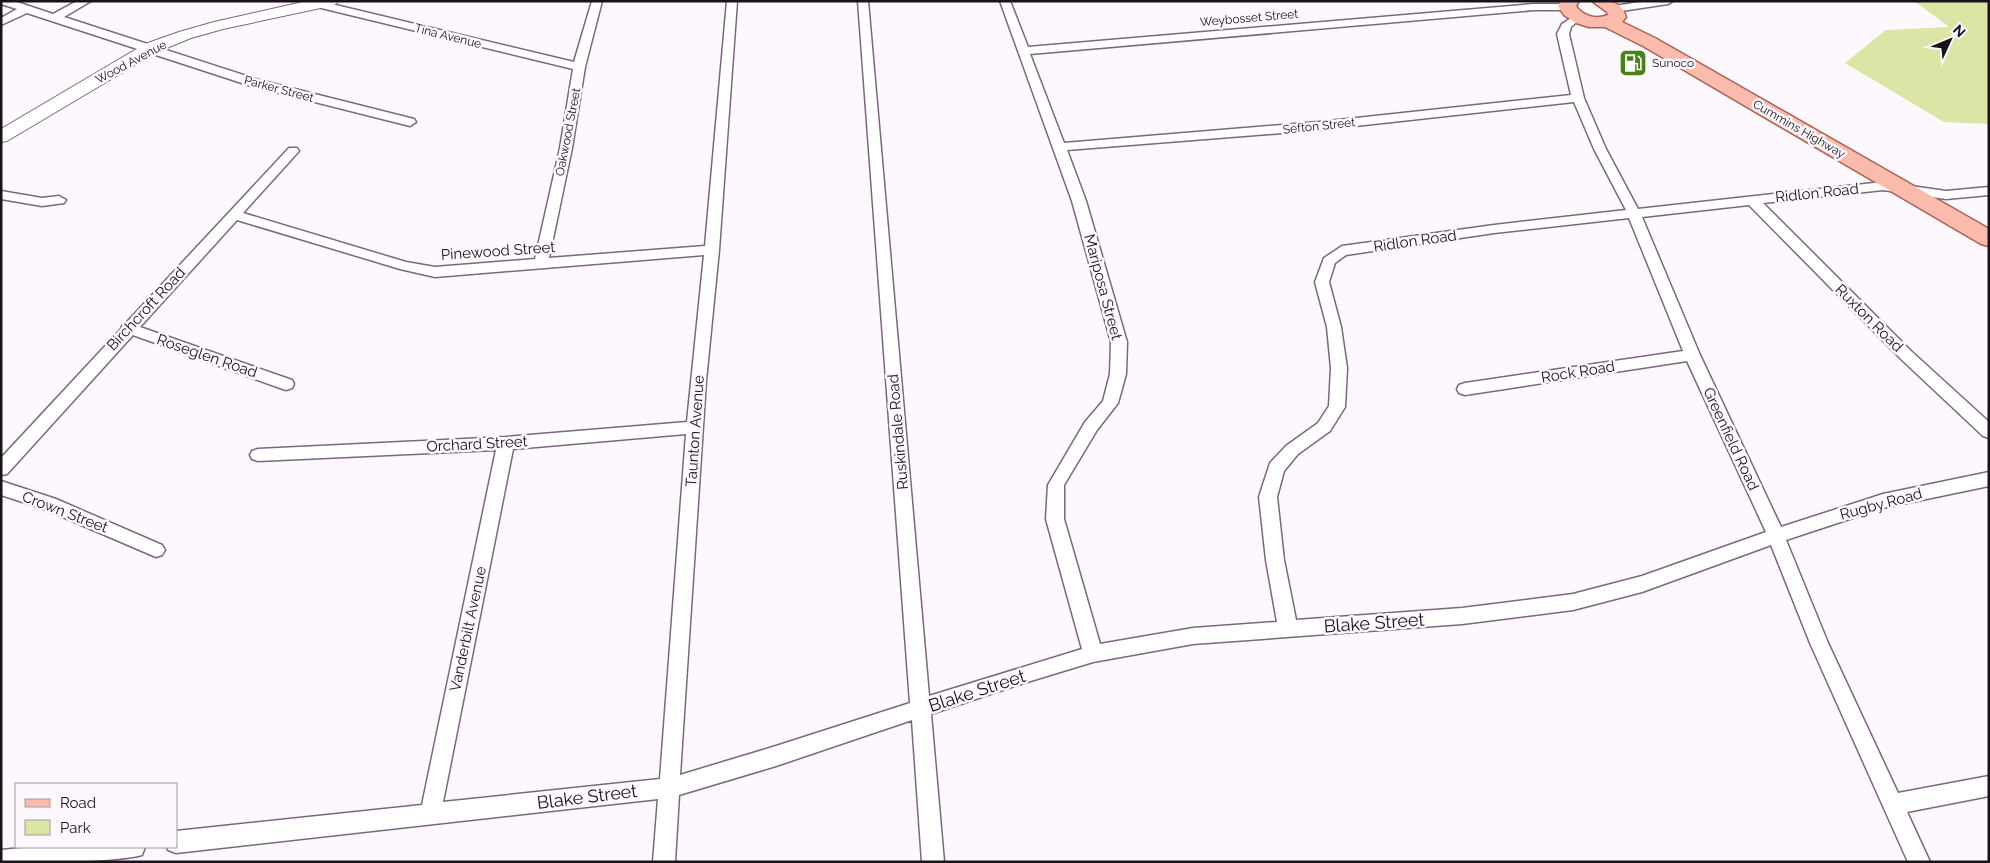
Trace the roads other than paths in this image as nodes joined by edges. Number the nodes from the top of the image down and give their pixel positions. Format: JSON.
{"nodes":[{"id":1,"x":2,"y":1,"type":"edge"},
{"id":2,"x":86,"y":1,"type":"edge"},
{"id":3,"x":597,"y":1,"type":"edge"},
{"id":4,"x":732,"y":1,"type":"edge"},
{"id":5,"x":863,"y":1,"type":"edge"},
{"id":6,"x":1005,"y":1,"type":"edge"},
{"id":7,"x":1668,"y":1,"type":"edge"},
{"id":8,"x":324,"y":3,"type":"edge"},
{"id":9,"x":1572,"y":8,"type":"edge"},
{"id":10,"x":26,"y":9,"type":"junction"},
{"id":11,"x":1608,"y":11,"type":"edge"},
{"id":12,"x":53,"y":18,"type":"junction"},
{"id":13,"x":1,"y":22,"type":"edge"},
{"id":14,"x":151,"y":48,"type":"junction"},
{"id":15,"x":1024,"y":51,"type":"junction"},
{"id":16,"x":580,"y":67,"type":"junction"},
{"id":17,"x":1578,"y":98,"type":"junction"},
{"id":18,"x":410,"y":122,"type":"dead end"},
{"id":19,"x":1,"y":137,"type":"edge"},
{"id":20,"x":1059,"y":147,"type":"junction"},
{"id":21,"x":293,"y":151,"type":"dead end"},
{"id":22,"x":1901,"y":189,"type":"junction"},
{"id":23,"x":1989,"y":191,"type":"edge"},
{"id":24,"x":1,"y":196,"type":"edge"},
{"id":25,"x":59,"y":200,"type":"dead end"},
{"id":26,"x":1752,"y":200,"type":"junction"},
{"id":27,"x":1634,"y":214,"type":"junction"},
{"id":28,"x":235,"y":215,"type":"junction"},
{"id":29,"x":1989,"y":239,"type":"edge"},
{"id":30,"x":712,"y":250,"type":"junction"},
{"id":31,"x":541,"y":264,"type":"junction"},
{"id":32,"x":128,"y":328,"type":"junction"},
{"id":33,"x":1692,"y":355,"type":"junction"},
{"id":34,"x":286,"y":384,"type":"dead end"},
{"id":35,"x":1465,"y":389,"type":"dead end"},
{"id":36,"x":695,"y":427,"type":"junction"},
{"id":37,"x":1989,"y":432,"type":"edge"},
{"id":38,"x":506,"y":443,"type":"junction"},
{"id":39,"x":258,"y":455,"type":"dead end"},
{"id":40,"x":1,"y":469,"type":"edge"},
{"id":41,"x":1989,"y":479,"type":"edge"},
{"id":42,"x":1,"y":488,"type":"edge"},
{"id":43,"x":1776,"y":536,"type":"junction"},
{"id":44,"x":156,"y":550,"type":"dead end"},
{"id":45,"x":1288,"y":629,"type":"junction"},
{"id":46,"x":1093,"y":654,"type":"junction"},
{"id":47,"x":922,"y":709,"type":"junction"},
{"id":48,"x":1989,"y":786,"type":"edge"},
{"id":49,"x":669,"y":788,"type":"junction"},
{"id":50,"x":1894,"y":804,"type":"junction"},
{"id":51,"x":430,"y":815,"type":"junction"},
{"id":52,"x":178,"y":842,"type":"edge"},
{"id":53,"x":124,"y":848,"type":"edge"},
{"id":54,"x":1,"y":861,"type":"edge"},
{"id":55,"x":664,"y":862,"type":"edge"},
{"id":56,"x":933,"y":862,"type":"edge"},
{"id":57,"x":1919,"y":862,"type":"edge"}],
"edges":[{"from":1,"to":10,"type":"street","name":"Parker Street"},
{"from":2,"to":12,"type":"street"},
{"from":3,"to":16,"type":"street","name":"Oakwood Street"},
{"from":4,"to":30,"type":"street","name":"Taunton Avenue"},
{"from":5,"to":47,"type":"street","name":"Ruskindale Road"},
{"from":6,"to":15,"type":"street","name":"Mariposa Street"},
{"from":7,"to":11,"type":"street"},
{"from":8,"to":14,"type":"main road","name":"Wood Avenue"},
{"from":8,"to":16,"type":"street","name":"Tina Avenue"},
{"from":9,"to":11,"type":"main road","name":"Cummins Highway"},
{"from":9,"to":15,"type":"street","name":"Weybosset Street"},
{"from":9,"to":17,"type":"street","name":"Greenfield Road"},
{"from":10,"to":12,"type":"street","name":"Parker Street"},
{"from":10,"to":13,"type":"street"},
{"from":11,"to":22,"type":"main road","name":"Cummins Highway"},
{"from":12,"to":14,"type":"street","name":"Parker Street"},
{"from":14,"to":18,"type":"street","name":"Parker Street"},
{"from":14,"to":19,"type":"main road","name":"Wood Avenue"},
{"from":15,"to":20,"type":"street","name":"Mariposa Street"},
{"from":16,"to":31,"type":"street","name":"Oakwood Street"},
{"from":17,"to":20,"type":"street","name":"Sefton Street"},
{"from":17,"to":27,"type":"street","name":"Greenfield Road"},
{"from":20,"to":46,"type":"street","name":"Mariposa Street"},
{"from":21,"to":28,"type":"street","name":"Birchcroft Road"},
{"from":22,"to":23,"type":"street","name":"Ridlon Road"},
{"from":22,"to":26,"type":"street","name":"Ridlon Road"},
{"from":22,"to":29,"type":"main road","name":"Cummins Highway"},
{"from":24,"to":25,"type":"street"},
{"from":26,"to":27,"type":"street","name":"Ridlon Road"},
{"from":26,"to":37,"type":"street","name":"Ruxton Road"},
{"from":27,"to":33,"type":"street","name":"Greenfield Road"},
{"from":27,"to":45,"type":"street","name":"Ridlon Road"},
{"from":28,"to":31,"type":"street","name":"Pinewood Street"},
{"from":28,"to":32,"type":"street","name":"Birchcroft Road"},
{"from":30,"to":31,"type":"street","name":"Pinewood Street"},
{"from":30,"to":36,"type":"street","name":"Taunton Avenue"},
{"from":32,"to":34,"type":"street","name":"Roseglen Road"},
{"from":32,"to":40,"type":"street","name":"Birchcroft Road"},
{"from":33,"to":35,"type":"street","name":"Rock Road"},
{"from":33,"to":43,"type":"street","name":"Greenfield Road"},
{"from":36,"to":38,"type":"street","name":"Orchard Street"},
{"from":36,"to":49,"type":"street","name":"Taunton Avenue"},
{"from":38,"to":39,"type":"street","name":"Orchard Street"},
{"from":38,"to":51,"type":"street","name":"Vanderbilt Avenue"},
{"from":41,"to":43,"type":"street","name":"Rugby Road"},
{"from":42,"to":44,"type":"street","name":"Crown Street"},
{"from":43,"to":45,"type":"street","name":"Blake Street"},
{"from":43,"to":50,"type":"street","name":"Greenfield Road"},
{"from":45,"to":46,"type":"street","name":"Blake Street"},
{"from":46,"to":47,"type":"street","name":"Blake Street"},
{"from":47,"to":49,"type":"street","name":"Blake Street"},
{"from":47,"to":56,"type":"street","name":"Ruskindale Road"},
{"from":48,"to":50,"type":"street"},
{"from":49,"to":51,"type":"street","name":"Blake Street"},
{"from":49,"to":55,"type":"street","name":"Taunton Avenue"},
{"from":50,"to":57,"type":"street","name":"Greenfield Road"},
{"from":51,"to":52,"type":"street","name":"Blake Street"},
{"from":53,"to":54,"type":"street"}]}
